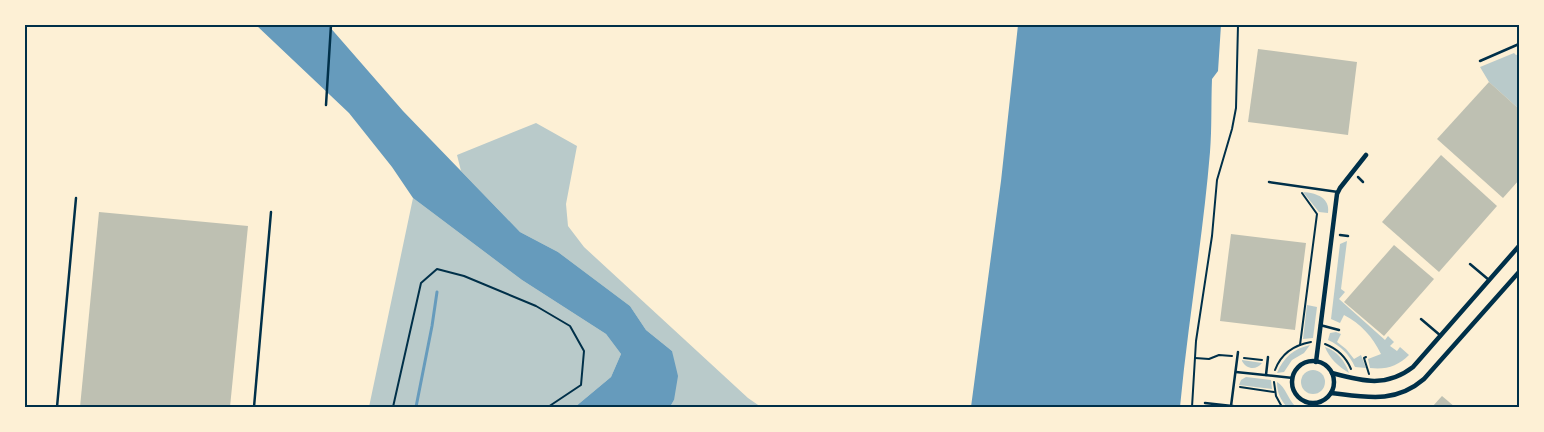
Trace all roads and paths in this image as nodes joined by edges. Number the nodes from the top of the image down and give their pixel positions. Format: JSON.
{"nodes":[{"id":1,"x":332,"y":25,"type":"edge"},
{"id":2,"x":1238,"y":25,"type":"edge"},
{"id":3,"x":1519,"y":44,"type":"edge"},
{"id":4,"x":1480,"y":62,"type":"dead end"},
{"id":5,"x":326,"y":105,"type":"dead end"},
{"id":6,"x":1366,"y":155,"type":"dead end"},
{"id":7,"x":1358,"y":177,"type":"dead end"},
{"id":8,"x":1269,"y":182,"type":"dead end"},
{"id":9,"x":1363,"y":182,"type":"dead end"},
{"id":10,"x":1302,"y":192,"type":"dead end"},
{"id":11,"x":1338,"y":192,"type":"junction"},
{"id":12,"x":76,"y":198,"type":"dead end"},
{"id":13,"x":272,"y":212,"type":"dead end"},
{"id":14,"x":1340,"y":235,"type":"dead end"},
{"id":15,"x":1348,"y":236,"type":"dead end"},
{"id":16,"x":1519,"y":246,"type":"edge"},
{"id":17,"x":1470,"y":264,"type":"dead end"},
{"id":18,"x":1519,"y":273,"type":"edge"},
{"id":19,"x":1489,"y":280,"type":"junction"},
{"id":20,"x":1421,"y":319,"type":"dead end"},
{"id":21,"x":1320,"y":325,"type":"junction"},
{"id":22,"x":1339,"y":330,"type":"dead end"},
{"id":23,"x":1441,"y":336,"type":"junction"},
{"id":24,"x":1300,"y":345,"type":"dead end"},
{"id":25,"x":1238,"y":352,"type":"dead end"},
{"id":26,"x":1268,"y":357,"type":"dead end"},
{"id":27,"x":1366,"y":357,"type":"dead end"},
{"id":28,"x":1316,"y":362,"type":"junction"},
{"id":29,"x":1274,"y":371,"type":"dead end"},
{"id":30,"x":1236,"y":372,"type":"junction"},
{"id":31,"x":1332,"y":373,"type":"junction"},
{"id":32,"x":1266,"y":375,"type":"junction"},
{"id":33,"x":1274,"y":376,"type":"junction"},
{"id":34,"x":1293,"y":378,"type":"junction"},
{"id":35,"x":1370,"y":381,"type":"junction"},
{"id":36,"x":1234,"y":386,"type":"junction"},
{"id":37,"x":1274,"y":392,"type":"junction"},
{"id":38,"x":1331,"y":393,"type":"junction"},
{"id":39,"x":1205,"y":403,"type":"dead end"},
{"id":40,"x":1310,"y":405,"type":"edge"},
{"id":41,"x":1231,"y":406,"type":"edge"},
{"id":42,"x":57,"y":407,"type":"edge"},
{"id":43,"x":254,"y":407,"type":"edge"},
{"id":44,"x":393,"y":407,"type":"edge"},
{"id":45,"x":548,"y":407,"type":"edge"},
{"id":46,"x":1192,"y":407,"type":"edge"},
{"id":47,"x":1241,"y":407,"type":"edge"},
{"id":48,"x":1282,"y":407,"type":"edge"}],
"edges":[{"from":1,"to":5,"type":"lane"},
{"from":2,"to":46,"type":"path"},
{"from":3,"to":4,"type":"lane"},
{"from":6,"to":11,"type":"street"},
{"from":7,"to":9,"type":"lane"},
{"from":8,"to":11,"type":"lane"},
{"from":10,"to":24,"type":"path"},
{"from":11,"to":21,"type":"street"},
{"from":12,"to":42,"type":"lane"},
{"from":13,"to":43,"type":"lane"},
{"from":14,"to":15,"type":"lane"},
{"from":16,"to":19,"type":"street"},
{"from":17,"to":19,"type":"lane"},
{"from":18,"to":38,"type":"street"},
{"from":19,"to":23,"type":"street"},
{"from":20,"to":23,"type":"lane"},
{"from":21,"to":22,"type":"lane"},
{"from":21,"to":28,"type":"street"},
{"from":23,"to":35,"type":"street"},
{"from":25,"to":30,"type":"lane"},
{"from":26,"to":32,"type":"lane"},
{"from":27,"to":35,"type":"path"},
{"from":28,"to":31,"type":"street"},
{"from":28,"to":34,"type":"street"},
{"from":29,"to":33,"type":"path"},
{"from":30,"to":32,"type":"lane"},
{"from":30,"to":36,"type":"lane"},
{"from":31,"to":35,"type":"street"},
{"from":31,"to":38,"type":"street"},
{"from":32,"to":33,"type":"lane"},
{"from":33,"to":34,"type":"lane"},
{"from":33,"to":37,"type":"path"},
{"from":34,"to":40,"type":"street"},
{"from":36,"to":37,"type":"path"},
{"from":36,"to":41,"type":"lane"},
{"from":37,"to":48,"type":"path"},
{"from":38,"to":40,"type":"street"},
{"from":39,"to":41,"type":"lane"},
{"from":41,"to":47,"type":"lane"},
{"from":44,"to":45,"type":"path"}]}
